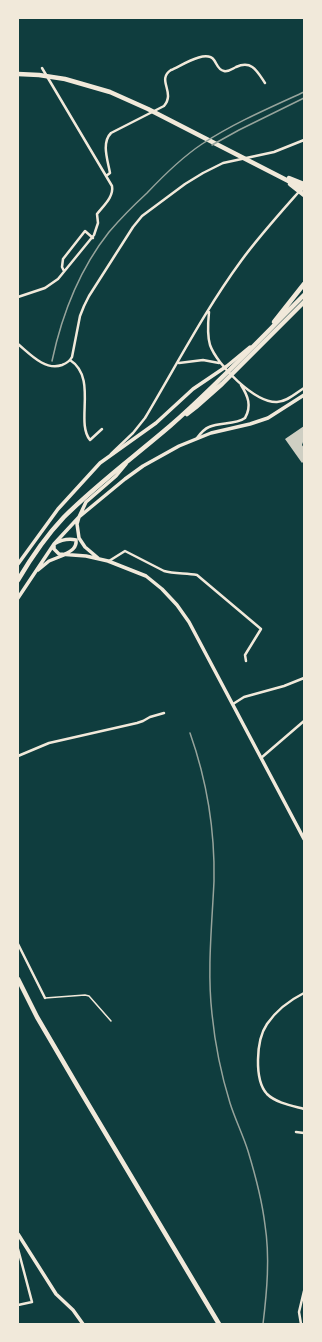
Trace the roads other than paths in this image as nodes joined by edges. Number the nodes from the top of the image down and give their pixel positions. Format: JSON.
{"nodes":[{"id":1,"x":42,"y":68,"type":"dead end"},
{"id":2,"x":18,"y":74,"type":"edge"},
{"id":3,"x":265,"y":83,"type":"dead end"},
{"id":4,"x":304,"y":140,"type":"edge"},
{"id":5,"x":263,"y":168,"type":"junction"},
{"id":6,"x":106,"y":176,"type":"junction"},
{"id":7,"x":304,"y":186,"type":"edge"},
{"id":8,"x":304,"y":195,"type":"edge"},
{"id":9,"x":93,"y":238,"type":"junction"},
{"id":10,"x":64,"y":271,"type":"junction"},
{"id":11,"x":304,"y":284,"type":"edge"},
{"id":12,"x":304,"y":295,"type":"edge"},
{"id":13,"x":18,"y":297,"type":"edge"},
{"id":14,"x":304,"y":302,"type":"edge"},
{"id":15,"x":209,"y":309,"type":"junction"},
{"id":16,"x":264,"y":335,"type":"junction"},
{"id":17,"x":18,"y":344,"type":"edge"},
{"id":18,"x":70,"y":360,"type":"junction"},
{"id":19,"x":178,"y":363,"type":"junction"},
{"id":20,"x":220,"y":363,"type":"junction"},
{"id":21,"x":240,"y":383,"type":"junction"},
{"id":22,"x":304,"y":388,"type":"edge"},
{"id":23,"x":304,"y":395,"type":"edge"},
{"id":24,"x":170,"y":426,"type":"junction"},
{"id":25,"x":102,"y":429,"type":"dead end"},
{"id":26,"x":196,"y":439,"type":"junction"},
{"id":27,"x":131,"y":459,"type":"junction"},
{"id":28,"x":100,"y":463,"type":"junction"},
{"id":29,"x":79,"y":517,"type":"junction"},
{"id":30,"x":77,"y":524,"type":"junction"},
{"id":31,"x":76,"y":541,"type":"junction"},
{"id":32,"x":54,"y":544,"type":"junction"},
{"id":33,"x":83,"y":545,"type":"junction"},
{"id":34,"x":65,"y":554,"type":"junction"},
{"id":35,"x":101,"y":560,"type":"junction"},
{"id":36,"x":108,"y":561,"type":"junction"},
{"id":37,"x":18,"y":564,"type":"edge"},
{"id":38,"x":33,"y":574,"type":"junction"},
{"id":39,"x":18,"y":580,"type":"edge"},
{"id":40,"x":18,"y":598,"type":"edge"},
{"id":41,"x":246,"y":661,"type":"dead end"},
{"id":42,"x":304,"y":678,"type":"edge"},
{"id":43,"x":232,"y":704,"type":"junction"},
{"id":44,"x":164,"y":713,"type":"dead end"},
{"id":45,"x":304,"y":721,"type":"edge"},
{"id":46,"x":18,"y":756,"type":"edge"},
{"id":47,"x":261,"y":759,"type":"junction"},
{"id":48,"x":304,"y":839,"type":"edge"},
{"id":49,"x":18,"y":944,"type":"edge"},
{"id":50,"x":18,"y":979,"type":"edge"},
{"id":51,"x":304,"y":993,"type":"edge"},
{"id":52,"x":45,"y":998,"type":"joint"},
{"id":53,"x":111,"y":1021,"type":"dead end"},
{"id":54,"x":304,"y":1109,"type":"edge"},
{"id":55,"x":296,"y":1132,"type":"dead end"},
{"id":56,"x":304,"y":1133,"type":"edge"},
{"id":57,"x":19,"y":1237,"type":"edge"},
{"id":58,"x":18,"y":1249,"type":"edge"},
{"id":59,"x":304,"y":1291,"type":"edge"},
{"id":60,"x":18,"y":1305,"type":"edge"},
{"id":61,"x":83,"y":1324,"type":"edge"},
{"id":62,"x":219,"y":1324,"type":"edge"},
{"id":63,"x":301,"y":1324,"type":"edge"}],
"edges":[{"from":1,"to":6,"type":"street"},
{"from":2,"to":5,"type":"main road"},
{"from":3,"to":6,"type":"street"},
{"from":4,"to":18,"type":"street"},
{"from":5,"to":7,"type":"main road"},
{"from":5,"to":8,"type":"main road"},
{"from":6,"to":9,"type":"street"},
{"from":7,"to":15,"type":"street"},
{"from":9,"to":10,"type":"street"},
{"from":9,"to":10,"type":"street"},
{"from":10,"to":13,"type":"street"},
{"from":11,"to":16,"type":"main road"},
{"from":12,"to":16,"type":"main road"},
{"from":14,"to":24,"type":"main road"},
{"from":15,"to":19,"type":"street"},
{"from":15,"to":20,"type":"street"},
{"from":16,"to":24,"type":"main road"},
{"from":16,"to":28,"type":"street"},
{"from":17,"to":18,"type":"street"},
{"from":18,"to":25,"type":"street"},
{"from":19,"to":20,"type":"street"},
{"from":19,"to":28,"type":"street"},
{"from":20,"to":21,"type":"street"},
{"from":21,"to":22,"type":"street"},
{"from":21,"to":26,"type":"street"},
{"from":23,"to":26,"type":"street"},
{"from":24,"to":27,"type":"main road"},
{"from":26,"to":29,"type":"street"},
{"from":27,"to":29,"type":"street"},
{"from":27,"to":39,"type":"main road"},
{"from":28,"to":37,"type":"street"},
{"from":29,"to":30,"type":"street"},
{"from":29,"to":32,"type":"street"},
{"from":30,"to":31,"type":"street"},
{"from":30,"to":33,"type":"street"},
{"from":31,"to":32,"type":"street"},
{"from":31,"to":33,"type":"street"},
{"from":31,"to":34,"type":"street"},
{"from":32,"to":34,"type":"street"},
{"from":32,"to":38,"type":"street"},
{"from":33,"to":35,"type":"street"},
{"from":34,"to":35,"type":"street"},
{"from":34,"to":38,"type":"street"},
{"from":35,"to":36,"type":"street"},
{"from":36,"to":41,"type":"street"},
{"from":36,"to":43,"type":"street"},
{"from":38,"to":40,"type":"street"},
{"from":42,"to":43,"type":"street"},
{"from":43,"to":47,"type":"street"},
{"from":44,"to":46,"type":"street"},
{"from":45,"to":47,"type":"street"},
{"from":47,"to":48,"type":"street"},
{"from":49,"to":52,"type":"street"},
{"from":50,"to":62,"type":"main road"},
{"from":51,"to":54,"type":"street"},
{"from":52,"to":53,"type":"lane"},
{"from":55,"to":56,"type":"street"},
{"from":57,"to":61,"type":"street"},
{"from":58,"to":60,"type":"street"},
{"from":59,"to":63,"type":"street"}]}
